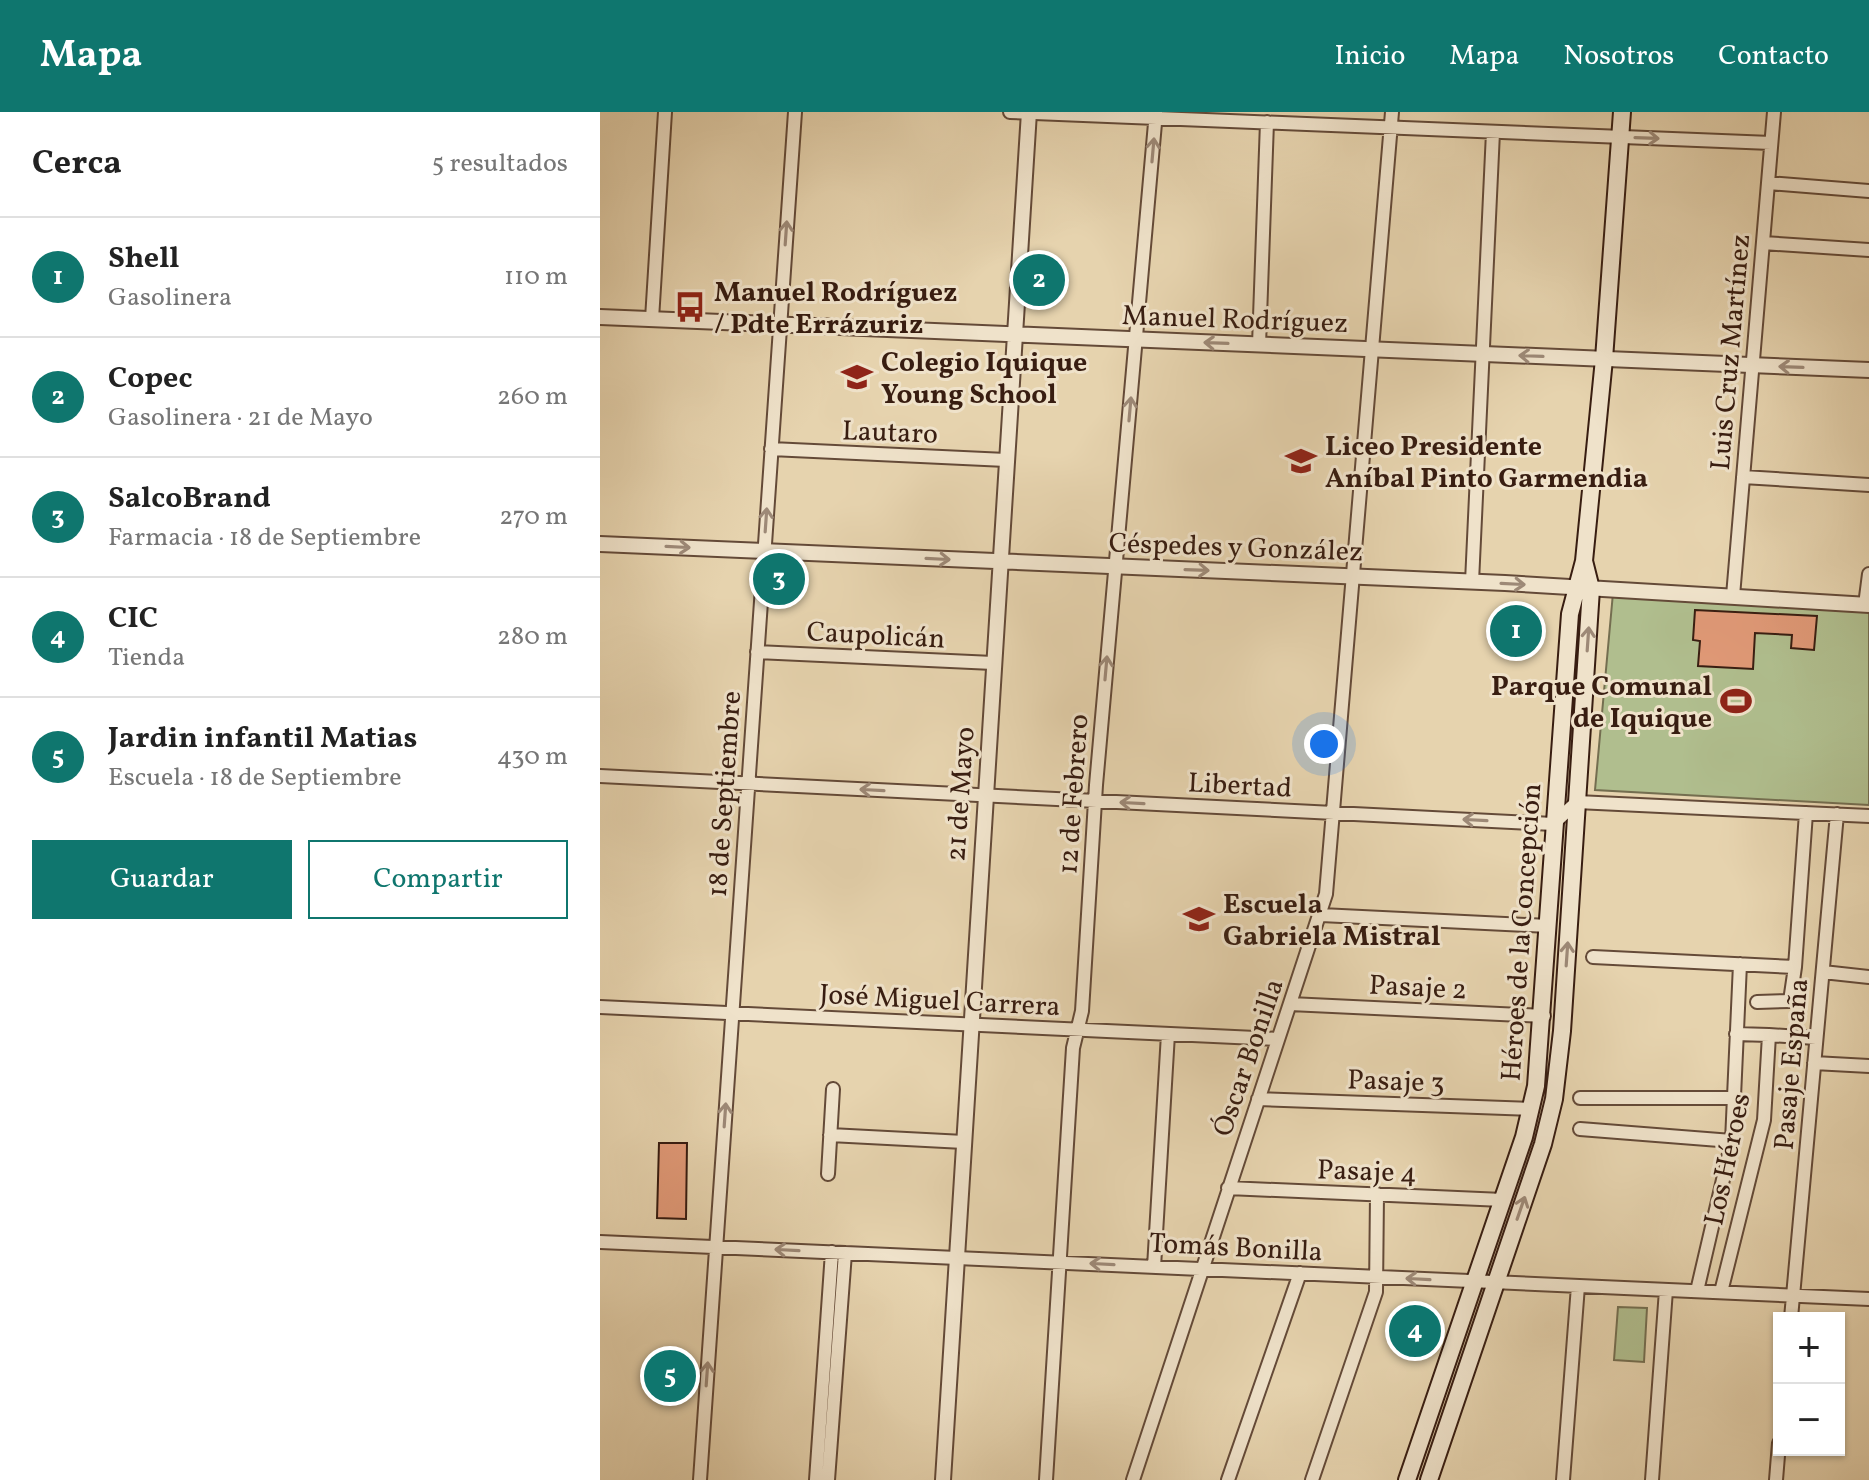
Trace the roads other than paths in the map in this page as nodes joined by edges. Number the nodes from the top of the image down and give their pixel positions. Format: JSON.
{"nodes":[{"id":1,"x":665,"y":112,"type":"edge"},
{"id":2,"x":795,"y":112,"type":"edge"},
{"id":3,"x":1010,"y":112,"type":"edge"},
{"id":4,"x":1029,"y":112,"type":"edge"},
{"id":5,"x":1392,"y":112,"type":"edge"},
{"id":6,"x":1622,"y":112,"type":"edge"},
{"id":7,"x":1774,"y":112,"type":"edge"},
{"id":8,"x":1156,"y":115,"type":"edge"},
{"id":9,"x":1274,"y":119,"type":"edge"},
{"id":10,"x":1391,"y":127,"type":"junction"},
{"id":11,"x":1493,"y":132,"type":"junction"},
{"id":12,"x":1620,"y":137,"type":"junction"},
{"id":13,"x":1771,"y":143,"type":"junction"},
{"id":14,"x":1768,"y":183,"type":"junction"},
{"id":15,"x":1869,"y":191,"type":"edge"},
{"id":16,"x":1763,"y":243,"type":"junction"},
{"id":17,"x":1869,"y":250,"type":"edge"},
{"id":18,"x":600,"y":317,"type":"edge"},
{"id":19,"x":652,"y":319,"type":"junction"},
{"id":20,"x":780,"y":324,"type":"junction"},
{"id":21,"x":1014,"y":335,"type":"junction"},
{"id":22,"x":1136,"y":340,"type":"junction"},
{"id":23,"x":1259,"y":345,"type":"junction"},
{"id":24,"x":1373,"y":350,"type":"junction"},
{"id":25,"x":1485,"y":354,"type":"junction"},
{"id":26,"x":1604,"y":359,"type":"junction"},
{"id":27,"x":1752,"y":365,"type":"junction"},
{"id":28,"x":1869,"y":370,"type":"edge"},
{"id":29,"x":771,"y":449,"type":"junction"},
{"id":30,"x":1006,"y":460,"type":"junction"},
{"id":31,"x":1743,"y":477,"type":"junction"},
{"id":32,"x":1869,"y":485,"type":"edge"},
{"id":33,"x":600,"y":544,"type":"edge"},
{"id":34,"x":764,"y":551,"type":"junction"},
{"id":35,"x":1000,"y":561,"type":"junction"},
{"id":36,"x":1115,"y":567,"type":"junction"},
{"id":37,"x":1869,"y":574,"type":"edge"},
{"id":38,"x":1355,"y":577,"type":"junction"},
{"id":39,"x":1472,"y":582,"type":"junction"},
{"id":40,"x":1583,"y":588,"type":"junction"},
{"id":41,"x":1733,"y":596,"type":"junction"},
{"id":42,"x":1867,"y":605,"type":"edge"},
{"id":43,"x":757,"y":652,"type":"junction"},
{"id":44,"x":993,"y":663,"type":"junction"},
{"id":45,"x":600,"y":776,"type":"edge"},
{"id":46,"x":748,"y":783,"type":"junction"},
{"id":47,"x":985,"y":795,"type":"junction"},
{"id":48,"x":1094,"y":801,"type":"junction"},
{"id":49,"x":1577,"y":802,"type":"junction"},
{"id":50,"x":1334,"y":813,"type":"junction"},
{"id":51,"x":1806,"y":813,"type":"junction"},
{"id":52,"x":1837,"y":814,"type":"junction"},
{"id":53,"x":1869,"y":816,"type":"edge"},
{"id":54,"x":1553,"y":824,"type":"junction"},
{"id":55,"x":1321,"y":915,"type":"junction"},
{"id":56,"x":1548,"y":926,"type":"junction"},
{"id":57,"x":1593,"y":957,"type":"dead end"},
{"id":58,"x":1740,"y":964,"type":"junction"},
{"id":59,"x":1795,"y":967,"type":"junction"},
{"id":60,"x":1823,"y":972,"type":"junction"},
{"id":61,"x":1869,"y":977,"type":"edge"},
{"id":62,"x":1757,"y":1002,"type":"dead end"},
{"id":63,"x":1290,"y":1004,"type":"junction"},
{"id":64,"x":600,"y":1007,"type":"edge"},
{"id":65,"x":732,"y":1013,"type":"junction"},
{"id":66,"x":1544,"y":1016,"type":"junction"},
{"id":67,"x":971,"y":1025,"type":"junction"},
{"id":68,"x":1077,"y":1030,"type":"junction"},
{"id":69,"x":1168,"y":1034,"type":"junction"},
{"id":70,"x":1736,"y":1034,"type":"junction"},
{"id":71,"x":1769,"y":1035,"type":"junction"},
{"id":72,"x":1816,"y":1038,"type":"junction"},
{"id":73,"x":1278,"y":1039,"type":"junction"},
{"id":74,"x":1814,"y":1063,"type":"junction"},
{"id":75,"x":1869,"y":1066,"type":"edge"},
{"id":76,"x":833,"y":1089,"type":"dead end"},
{"id":77,"x":1580,"y":1098,"type":"dead end"},
{"id":78,"x":1735,"y":1098,"type":"junction"},
{"id":79,"x":1258,"y":1099,"type":"junction"},
{"id":80,"x":1532,"y":1109,"type":"junction"},
{"id":81,"x":1580,"y":1129,"type":"dead end"},
{"id":82,"x":830,"y":1135,"type":"junction"},
{"id":83,"x":1732,"y":1141,"type":"junction"},
{"id":84,"x":964,"y":1142,"type":"junction"},
{"id":85,"x":828,"y":1174,"type":"dead end"},
{"id":86,"x":1228,"y":1188,"type":"junction"},
{"id":87,"x":1377,"y":1194,"type":"junction"},
{"id":88,"x":1503,"y":1200,"type":"junction"},
{"id":89,"x":600,"y":1242,"type":"edge"},
{"id":90,"x":716,"y":1247,"type":"junction"},
{"id":91,"x":839,"y":1252,"type":"junction"},
{"id":92,"x":957,"y":1258,"type":"junction"},
{"id":93,"x":1058,"y":1262,"type":"junction"},
{"id":94,"x":1154,"y":1267,"type":"junction"},
{"id":95,"x":1201,"y":1269,"type":"junction"},
{"id":96,"x":1300,"y":1273,"type":"junction"},
{"id":97,"x":1377,"y":1277,"type":"junction"},
{"id":98,"x":1475,"y":1282,"type":"junction"},
{"id":99,"x":1496,"y":1282,"type":"junction"},
{"id":100,"x":1578,"y":1286,"type":"junction"},
{"id":101,"x":1666,"y":1290,"type":"junction"},
{"id":102,"x":1697,"y":1291,"type":"junction"},
{"id":103,"x":1721,"y":1292,"type":"junction"},
{"id":104,"x":1793,"y":1295,"type":"junction"},
{"id":105,"x":1869,"y":1299,"type":"edge"},
{"id":106,"x":1792,"y":1312,"type":"edge"},
{"id":107,"x":1778,"y":1456,"type":"edge"},
{"id":108,"x":700,"y":1480,"type":"edge"},
{"id":109,"x":816,"y":1480,"type":"edge"},
{"id":110,"x":828,"y":1480,"type":"edge"},
{"id":111,"x":943,"y":1480,"type":"edge"},
{"id":112,"x":1046,"y":1480,"type":"edge"},
{"id":113,"x":1133,"y":1480,"type":"edge"},
{"id":114,"x":1228,"y":1480,"type":"edge"},
{"id":115,"x":1312,"y":1480,"type":"edge"},
{"id":116,"x":1407,"y":1480,"type":"edge"},
{"id":117,"x":1429,"y":1480,"type":"edge"},
{"id":118,"x":1563,"y":1480,"type":"edge"},
{"id":119,"x":1652,"y":1480,"type":"edge"},
{"id":120,"x":1776,"y":1480,"type":"edge"}],
"edges":[{"from":1,"to":19,"type":"street"},
{"from":20,"to":2,"type":"street","name":"18 de Septiembre","one_way":true},
{"from":3,"to":4,"type":"street"},
{"from":4,"to":8,"type":"street"},
{"from":4,"to":21,"type":"street","name":"21 de Mayo"},
{"from":5,"to":10,"type":"street","name":"Óscar Bonilla"},
{"from":6,"to":12,"type":"main road","name":"Héroes de la Concepción"},
{"from":7,"to":13,"type":"street","name":"Luis Cruz Martínez"},
{"from":8,"to":9,"type":"street"},
{"from":22,"to":8,"type":"street","name":"12 de Febrero","one_way":true},
{"from":9,"to":10,"type":"street"},
{"from":9,"to":23,"type":"street"},
{"from":10,"to":11,"type":"street"},
{"from":10,"to":24,"type":"street","name":"Óscar Bonilla"},
{"from":11,"to":12,"type":"street"},
{"from":11,"to":25,"type":"street"},
{"from":12,"to":13,"type":"street","one_way":true},
{"from":12,"to":26,"type":"main road","name":"Héroes de la Concepción"},
{"from":13,"to":14,"type":"street","name":"Luis Cruz Martínez"},
{"from":14,"to":15,"type":"street"},
{"from":14,"to":16,"type":"street","name":"Luis Cruz Martínez"},
{"from":16,"to":17,"type":"street"},
{"from":16,"to":27,"type":"street","name":"Luis Cruz Martínez"},
{"from":18,"to":19,"type":"street","name":"Manuel Rodríguez"},
{"from":19,"to":20,"type":"street","name":"Manuel Rodríguez"},
{"from":20,"to":21,"type":"street","name":"Manuel Rodríguez"},
{"from":20,"to":29,"type":"street","name":"18 de Septiembre"},
{"from":21,"to":22,"type":"street","name":"Manuel Rodríguez"},
{"from":21,"to":30,"type":"street","name":"21 de Mayo"},
{"from":23,"to":22,"type":"street","name":"Manuel Rodríguez","one_way":true},
{"from":36,"to":22,"type":"street","name":"12 de Febrero","one_way":true},
{"from":23,"to":24,"type":"street","name":"Manuel Rodríguez"},
{"from":24,"to":25,"type":"street","name":"Manuel Rodríguez"},
{"from":24,"to":38,"type":"street","name":"Óscar Bonilla"},
{"from":26,"to":25,"type":"street","name":"Manuel Rodríguez","one_way":true},
{"from":25,"to":39,"type":"street"},
{"from":26,"to":27,"type":"street","name":"Manuel Rodríguez"},
{"from":26,"to":40,"type":"main road","name":"Héroes de la Concepción"},
{"from":28,"to":27,"type":"street","name":"Manuel Rodríguez","one_way":true},
{"from":27,"to":31,"type":"street","name":"Luis Cruz Martínez"},
{"from":29,"to":30,"type":"street","name":"Lautaro"},
{"from":34,"to":29,"type":"street","name":"18 de Septiembre","one_way":true},
{"from":30,"to":35,"type":"street","name":"21 de Mayo"},
{"from":31,"to":32,"type":"street"},
{"from":31,"to":41,"type":"street","name":"Luis Cruz Martínez"},
{"from":33,"to":34,"type":"street","name":"Céspedes y González","one_way":true},
{"from":34,"to":35,"type":"street","name":"Céspedes y González","one_way":true},
{"from":34,"to":43,"type":"street","name":"18 de Septiembre"},
{"from":35,"to":36,"type":"street","name":"Céspedes y González"},
{"from":35,"to":44,"type":"street","name":"21 de Mayo"},
{"from":36,"to":38,"type":"street","name":"Céspedes y González","one_way":true},
{"from":48,"to":36,"type":"street","name":"12 de Febrero","one_way":true},
{"from":37,"to":42,"type":"street"},
{"from":38,"to":39,"type":"street","name":"Céspedes y González"},
{"from":38,"to":50,"type":"street","name":"Óscar Bonilla"},
{"from":39,"to":40,"type":"street","name":"Céspedes y González","one_way":true},
{"from":40,"to":41,"type":"street","name":"Céspedes y González"},
{"from":49,"to":40,"type":"main road","name":"Héroes de la Concepción","one_way":true},
{"from":40,"to":54,"type":"main road","name":"Héroes de la Concepción"},
{"from":41,"to":42,"type":"street","name":"Céspedes y González"},
{"from":43,"to":44,"type":"street","name":"Caupolicán"},
{"from":43,"to":46,"type":"street","name":"18 de Septiembre"},
{"from":44,"to":47,"type":"street","name":"21 de Mayo"},
{"from":45,"to":46,"type":"street","name":"Libertad"},
{"from":47,"to":46,"type":"street","name":"Libertad","one_way":true},
{"from":46,"to":65,"type":"street","name":"18 de Septiembre"},
{"from":47,"to":48,"type":"street","name":"Libertad"},
{"from":47,"to":67,"type":"street","name":"21 de Mayo"},
{"from":50,"to":48,"type":"street","name":"Libertad","one_way":true},
{"from":48,"to":68,"type":"street","name":"12 de Febrero"},
{"from":49,"to":51,"type":"street"},
{"from":49,"to":54,"type":"street"},
{"from":99,"to":49,"type":"main road","name":"Héroes de la Concepción","one_way":true},
{"from":54,"to":50,"type":"street","name":"Libertad","one_way":true},
{"from":50,"to":55,"type":"street","name":"Óscar Bonilla"},
{"from":51,"to":52,"type":"street"},
{"from":51,"to":59,"type":"street"},
{"from":52,"to":53,"type":"street"},
{"from":52,"to":60,"type":"street","name":"Pasaje España"},
{"from":54,"to":56,"type":"main road","name":"Héroes de la Concepción"},
{"from":55,"to":56,"type":"street"},
{"from":55,"to":63,"type":"street","name":"Óscar Bonilla"},
{"from":56,"to":66,"type":"main road","name":"Héroes de la Concepción"},
{"from":57,"to":58,"type":"street"},
{"from":58,"to":59,"type":"street"},
{"from":58,"to":70,"type":"street"},
{"from":59,"to":62,"type":"street"},
{"from":60,"to":61,"type":"street"},
{"from":60,"to":72,"type":"street","name":"Pasaje España"},
{"from":63,"to":66,"type":"street","name":"Pasaje 2"},
{"from":63,"to":73,"type":"street","name":"Óscar Bonilla"},
{"from":64,"to":65,"type":"street","name":"José Miguel Carrera"},
{"from":65,"to":67,"type":"street","name":"José Miguel Carrera"},
{"from":90,"to":65,"type":"street","name":"18 de Septiembre","one_way":true},
{"from":66,"to":80,"type":"main road","name":"Héroes de la Concepción"},
{"from":67,"to":68,"type":"street","name":"José Miguel Carrera"},
{"from":67,"to":84,"type":"street","name":"21 de Mayo"},
{"from":68,"to":69,"type":"street","name":"José Miguel Carrera"},
{"from":68,"to":93,"type":"street","name":"12 de Febrero"},
{"from":69,"to":73,"type":"street","name":"José Miguel Carrera"},
{"from":69,"to":94,"type":"street"},
{"from":70,"to":71,"type":"street"},
{"from":70,"to":78,"type":"street"},
{"from":71,"to":72,"type":"street"},
{"from":71,"to":103,"type":"street","name":"Los Héroes"},
{"from":72,"to":74,"type":"street","name":"Pasaje España"},
{"from":73,"to":79,"type":"street","name":"Óscar Bonilla"},
{"from":74,"to":75,"type":"street"},
{"from":74,"to":104,"type":"street","name":"Pasaje España"},
{"from":76,"to":82,"type":"street"},
{"from":77,"to":78,"type":"street"},
{"from":78,"to":83,"type":"street"},
{"from":79,"to":80,"type":"street","name":"Pasaje 3"},
{"from":79,"to":86,"type":"street","name":"Óscar Bonilla"},
{"from":80,"to":88,"type":"main road","name":"Héroes de la Concepción"},
{"from":81,"to":83,"type":"street"},
{"from":82,"to":84,"type":"street"},
{"from":82,"to":85,"type":"street"},
{"from":83,"to":102,"type":"street"},
{"from":84,"to":92,"type":"street","name":"21 de Mayo"},
{"from":86,"to":87,"type":"street","name":"Pasaje 4"},
{"from":86,"to":95,"type":"street","name":"Óscar Bonilla"},
{"from":87,"to":88,"type":"street","name":"Pasaje 4"},
{"from":87,"to":97,"type":"street"},
{"from":88,"to":98,"type":"main road","name":"Héroes de la Concepción"},
{"from":89,"to":90,"type":"street","name":"Tomás Bonilla"},
{"from":91,"to":90,"type":"street","name":"Tomás Bonilla","one_way":true},
{"from":108,"to":90,"type":"street","name":"18 de Septiembre","one_way":true},
{"from":91,"to":92,"type":"street","name":"Tomás Bonilla"},
{"from":91,"to":109,"type":"street"},
{"from":91,"to":110,"type":"street"},
{"from":92,"to":93,"type":"street","name":"Tomás Bonilla"},
{"from":92,"to":111,"type":"street","name":"21 de Mayo"},
{"from":94,"to":93,"type":"street","name":"Tomás Bonilla","one_way":true},
{"from":93,"to":112,"type":"street","name":"12 de Febrero"},
{"from":94,"to":95,"type":"street","name":"Tomás Bonilla"},
{"from":95,"to":96,"type":"street","name":"Tomás Bonilla"},
{"from":95,"to":113,"type":"street","name":"Óscar Bonilla"},
{"from":96,"to":97,"type":"street","name":"Tomás Bonilla"},
{"from":96,"to":114,"type":"street"},
{"from":98,"to":97,"type":"street","name":"Tomás Bonilla","one_way":true},
{"from":97,"to":115,"type":"street"},
{"from":98,"to":99,"type":"street","name":"Tomás Bonilla"},
{"from":98,"to":116,"type":"main road","name":"Héroes de la Concepción"},
{"from":99,"to":100,"type":"street","name":"Tomás Bonilla"},
{"from":99,"to":117,"type":"main road","name":"Héroes de la Concepción"},
{"from":100,"to":101,"type":"street","name":"Tomás Bonilla"},
{"from":100,"to":118,"type":"street"},
{"from":101,"to":102,"type":"street","name":"Tomás Bonilla"},
{"from":101,"to":119,"type":"street"},
{"from":102,"to":103,"type":"street","name":"Tomás Bonilla"},
{"from":103,"to":104,"type":"street","name":"Tomás Bonilla"},
{"from":104,"to":105,"type":"street","name":"Tomás Bonilla"},
{"from":104,"to":106,"type":"street","name":"Pasaje España"},
{"from":107,"to":120,"type":"street"}]}
